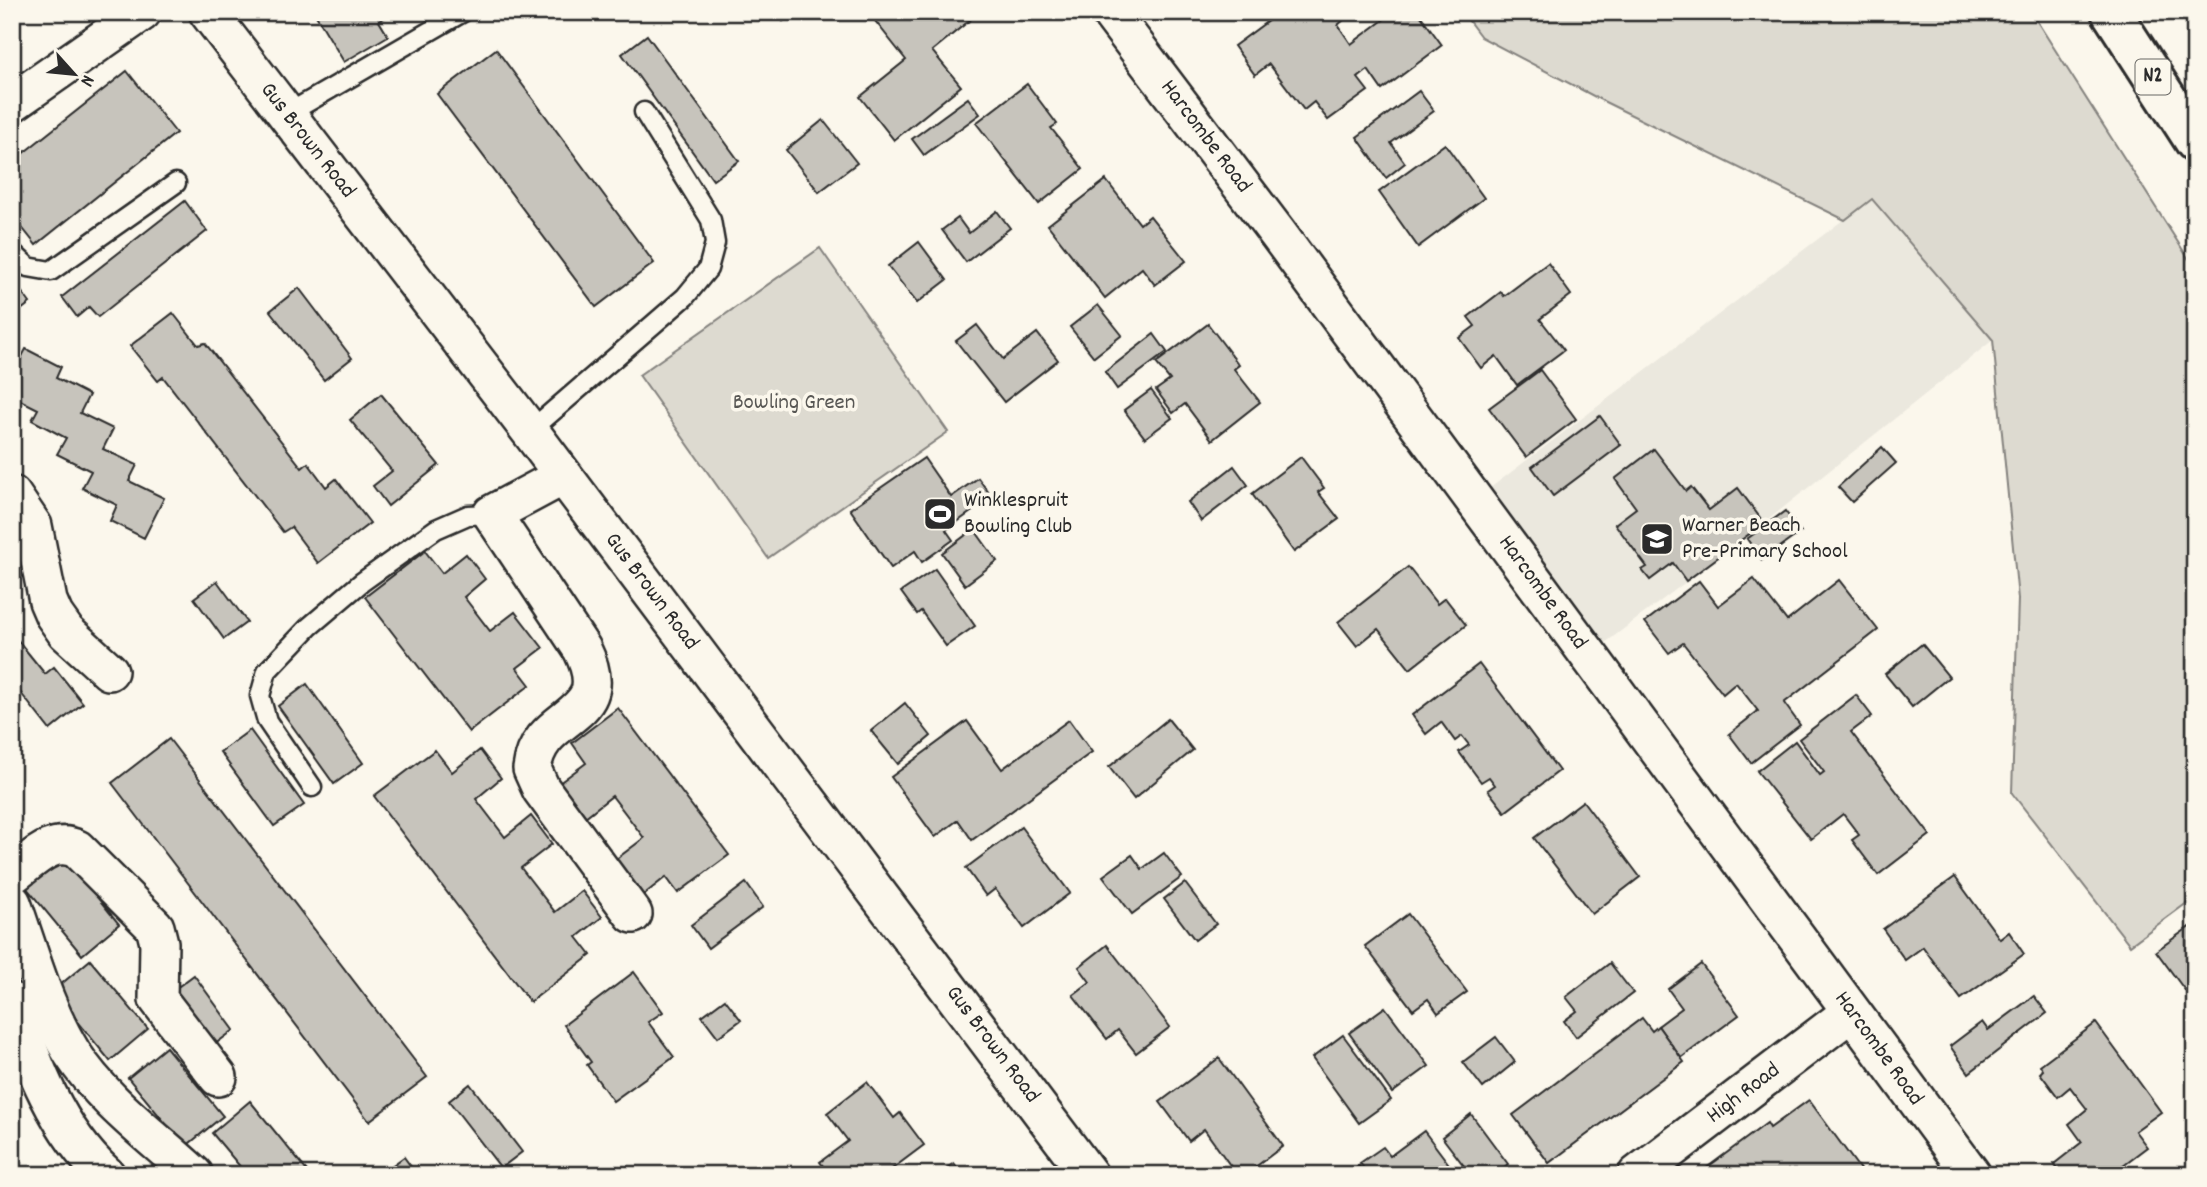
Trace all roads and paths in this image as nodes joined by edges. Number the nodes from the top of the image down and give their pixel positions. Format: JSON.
{"nodes":[{"id":1,"x":142,"y":12,"type":"edge"},
{"id":2,"x":208,"y":12,"type":"edge"},
{"id":3,"x":463,"y":12,"type":"edge"},
{"id":4,"x":1110,"y":12,"type":"edge"},
{"id":5,"x":2111,"y":12,"type":"edge"},
{"id":6,"x":12,"y":103,"type":"edge"},
{"id":7,"x":644,"y":112,"type":"dead end"},
{"id":8,"x":286,"y":114,"type":"junction"},
{"id":9,"x":2195,"y":142,"type":"edge"},
{"id":10,"x":176,"y":183,"type":"dead end"},
{"id":11,"x":12,"y":252,"type":"edge"},
{"id":12,"x":530,"y":431,"type":"junction"},
{"id":13,"x":563,"y":476,"type":"junction"},
{"id":14,"x":12,"y":495,"type":"edge"},
{"id":15,"x":492,"y":514,"type":"junction"},
{"id":16,"x":109,"y":671,"type":"dead end"},
{"id":17,"x":312,"y":787,"type":"dead end"},
{"id":18,"x":12,"y":875,"type":"edge"},
{"id":19,"x":12,"y":903,"type":"edge"},
{"id":20,"x":632,"y":914,"type":"dead end"},
{"id":21,"x":12,"y":1002,"type":"edge"},
{"id":22,"x":1851,"y":1012,"type":"junction"},
{"id":23,"x":218,"y":1077,"type":"dead end"},
{"id":24,"x":106,"y":1175,"type":"edge"},
{"id":25,"x":194,"y":1175,"type":"edge"},
{"id":26,"x":1089,"y":1175,"type":"edge"},
{"id":27,"x":1637,"y":1175,"type":"edge"},
{"id":28,"x":1972,"y":1175,"type":"edge"}],
"edges":[{"from":1,"to":6,"type":"street"},
{"from":2,"to":8,"type":"street","name":"Gus Brown Road"},
{"from":3,"to":8,"type":"lane"},
{"from":4,"to":22,"type":"street","name":"Harcombe Road"},
{"from":5,"to":9,"type":"highway","number":"N2"},
{"from":7,"to":12,"type":"lane"},
{"from":8,"to":12,"type":"street","name":"Gus Brown Road"},
{"from":10,"to":11,"type":"lane"},
{"from":12,"to":13,"type":"street","name":"Gus Brown Road"},
{"from":13,"to":15,"type":"street"},
{"from":13,"to":26,"type":"street","name":"Gus Brown Road"},
{"from":14,"to":16,"type":"street"},
{"from":15,"to":17,"type":"lane"},
{"from":15,"to":20,"type":"street"},
{"from":18,"to":23,"type":"street"},
{"from":19,"to":25,"type":"street"},
{"from":21,"to":24,"type":"street"},
{"from":22,"to":27,"type":"street","name":"High Road"},
{"from":22,"to":28,"type":"street","name":"Harcombe Road"}]}
